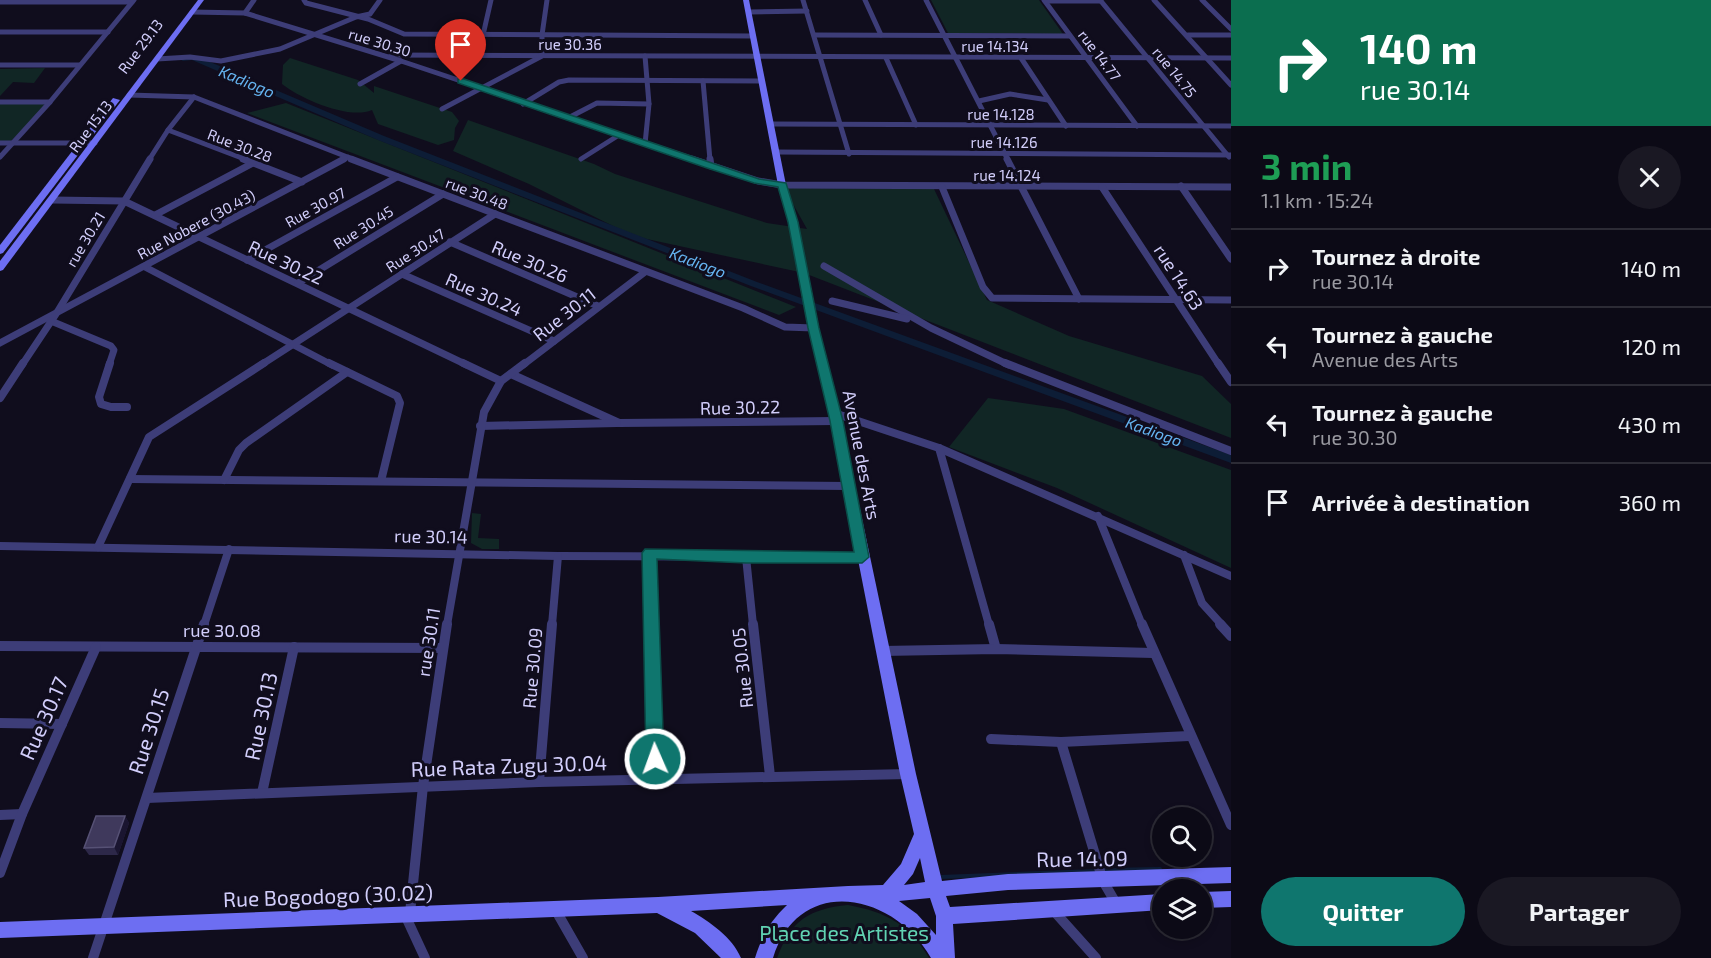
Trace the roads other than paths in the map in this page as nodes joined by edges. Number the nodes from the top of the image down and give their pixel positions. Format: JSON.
{"nodes":[{"id":1,"x":191,"y":0,"type":"edge"},
{"id":2,"x":201,"y":0,"type":"edge"},
{"id":3,"x":254,"y":0,"type":"edge"},
{"id":4,"x":304,"y":0,"type":"edge"},
{"id":5,"x":380,"y":0,"type":"edge"},
{"id":6,"x":491,"y":0,"type":"edge"},
{"id":7,"x":547,"y":0,"type":"edge"},
{"id":8,"x":746,"y":0,"type":"edge"},
{"id":9,"x":803,"y":0,"type":"edge"},
{"id":10,"x":865,"y":0,"type":"edge"},
{"id":11,"x":926,"y":0,"type":"edge"},
{"id":12,"x":1154,"y":0,"type":"edge"},
{"id":13,"x":1202,"y":0,"type":"edge"},
{"id":14,"x":133,"y":1,"type":"edge"},
{"id":15,"x":1045,"y":1,"type":"edge"},
{"id":16,"x":1100,"y":1,"type":"edge"},
{"id":17,"x":0,"y":2,"type":"edge"},
{"id":18,"x":192,"y":12,"type":"junction"},
{"id":19,"x":749,"y":12,"type":"junction"},
{"id":20,"x":807,"y":12,"type":"junction"},
{"id":21,"x":245,"y":13,"type":"junction"},
{"id":22,"x":356,"y":17,"type":"junction"},
{"id":23,"x":1231,"y":29,"type":"edge"},
{"id":24,"x":0,"y":32,"type":"edge"},
{"id":25,"x":108,"y":32,"type":"junction"},
{"id":26,"x":881,"y":34,"type":"junction"},
{"id":27,"x":944,"y":34,"type":"junction"},
{"id":28,"x":317,"y":35,"type":"junction"},
{"id":29,"x":483,"y":35,"type":"junction"},
{"id":30,"x":542,"y":35,"type":"junction"},
{"id":31,"x":814,"y":35,"type":"junction"},
{"id":32,"x":1188,"y":35,"type":"junction"},
{"id":33,"x":1231,"y":35,"type":"edge"},
{"id":34,"x":753,"y":36,"type":"junction"},
{"id":35,"x":1070,"y":36,"type":"junction"},
{"id":36,"x":381,"y":55,"type":"junction"},
{"id":37,"x":542,"y":56,"type":"junction"},
{"id":38,"x":645,"y":56,"type":"junction"},
{"id":39,"x":758,"y":57,"type":"junction"},
{"id":40,"x":820,"y":57,"type":"junction"},
{"id":41,"x":954,"y":57,"type":"junction"},
{"id":42,"x":886,"y":58,"type":"junction"},
{"id":43,"x":1020,"y":58,"type":"junction"},
{"id":44,"x":1088,"y":58,"type":"junction"},
{"id":45,"x":1148,"y":58,"type":"junction"},
{"id":46,"x":1206,"y":58,"type":"junction"},
{"id":47,"x":1231,"y":58,"type":"edge"},
{"id":48,"x":157,"y":59,"type":"junction"},
{"id":49,"x":401,"y":61,"type":"junction"},
{"id":50,"x":0,"y":65,"type":"edge"},
{"id":51,"x":80,"y":65,"type":"junction"},
{"id":52,"x":646,"y":80,"type":"junction"},
{"id":53,"x":703,"y":81,"type":"junction"},
{"id":54,"x":762,"y":81,"type":"junction"},
{"id":55,"x":360,"y":84,"type":"dead end"},
{"id":56,"x":1231,"y":85,"type":"edge"},
{"id":57,"x":481,"y":88,"type":"junction"},
{"id":58,"x":129,"y":95,"type":"junction"},
{"id":59,"x":194,"y":97,"type":"junction"},
{"id":60,"x":1048,"y":100,"type":"junction"},
{"id":61,"x":979,"y":101,"type":"junction"},
{"id":62,"x":0,"y":102,"type":"edge"},
{"id":63,"x":50,"y":102,"type":"junction"},
{"id":64,"x":523,"y":104,"type":"junction"},
{"id":65,"x":649,"y":104,"type":"junction"},
{"id":66,"x":442,"y":109,"type":"dead end"},
{"id":67,"x":568,"y":118,"type":"junction"},
{"id":68,"x":772,"y":124,"type":"junction"},
{"id":69,"x":841,"y":124,"type":"junction"},
{"id":70,"x":916,"y":125,"type":"junction"},
{"id":71,"x":991,"y":126,"type":"junction"},
{"id":72,"x":1066,"y":126,"type":"junction"},
{"id":73,"x":1137,"y":126,"type":"junction"},
{"id":74,"x":1203,"y":126,"type":"junction"},
{"id":75,"x":1231,"y":126,"type":"edge"},
{"id":76,"x":168,"y":130,"type":"junction"},
{"id":77,"x":619,"y":135,"type":"junction"},
{"id":78,"x":0,"y":143,"type":"edge"},
{"id":79,"x":11,"y":143,"type":"junction"},
{"id":80,"x":83,"y":143,"type":"junction"},
{"id":81,"x":95,"y":143,"type":"junction"},
{"id":82,"x":645,"y":144,"type":"junction"},
{"id":83,"x":777,"y":152,"type":"junction"},
{"id":84,"x":849,"y":154,"type":"junction"},
{"id":85,"x":1006,"y":154,"type":"junction"},
{"id":86,"x":0,"y":157,"type":"edge"},
{"id":87,"x":348,"y":157,"type":"junction"},
{"id":88,"x":1230,"y":157,"type":"edge"},
{"id":89,"x":581,"y":159,"type":"dead end"},
{"id":90,"x":253,"y":163,"type":"junction"},
{"id":91,"x":711,"y":166,"type":"junction"},
{"id":92,"x":396,"y":177,"type":"junction"},
{"id":93,"x":303,"y":182,"type":"junction"},
{"id":94,"x":782,"y":185,"type":"junction"},
{"id":95,"x":1181,"y":186,"type":"junction"},
{"id":96,"x":942,"y":187,"type":"junction"},
{"id":97,"x":1021,"y":187,"type":"junction"},
{"id":98,"x":1102,"y":187,"type":"junction"},
{"id":99,"x":1231,"y":187,"type":"edge"},
{"id":100,"x":443,"y":194,"type":"junction"},
{"id":101,"x":52,"y":200,"type":"junction"},
{"id":102,"x":124,"y":201,"type":"junction"},
{"id":103,"x":155,"y":214,"type":"junction"},
{"id":104,"x":495,"y":214,"type":"junction"},
{"id":105,"x":202,"y":237,"type":"junction"},
{"id":106,"x":450,"y":242,"type":"junction"},
{"id":107,"x":0,"y":251,"type":"edge"},
{"id":108,"x":1231,"y":259,"type":"edge"},
{"id":109,"x":247,"y":260,"type":"junction"},
{"id":110,"x":824,"y":266,"type":"dead end"},
{"id":111,"x":145,"y":267,"type":"junction"},
{"id":112,"x":0,"y":268,"type":"edge"},
{"id":113,"x":645,"y":272,"type":"junction"},
{"id":114,"x":402,"y":274,"type":"junction"},
{"id":115,"x":298,"y":283,"type":"junction"},
{"id":116,"x":1079,"y":299,"type":"junction"},
{"id":117,"x":1174,"y":299,"type":"junction"},
{"id":118,"x":1231,"y":300,"type":"edge"},
{"id":119,"x":832,"y":301,"type":"dead end"},
{"id":120,"x":598,"y":306,"type":"junction"},
{"id":121,"x":350,"y":309,"type":"junction"},
{"id":122,"x":53,"y":317,"type":"junction"},
{"id":123,"x":916,"y":321,"type":"junction"},
{"id":124,"x":814,"y":328,"type":"junction"},
{"id":125,"x":554,"y":341,"type":"junction"},
{"id":126,"x":0,"y":343,"type":"edge"},
{"id":127,"x":292,"y":345,"type":"junction"},
{"id":128,"x":347,"y":372,"type":"junction"},
{"id":129,"x":511,"y":374,"type":"junction"},
{"id":130,"x":501,"y":381,"type":"junction"},
{"id":131,"x":1231,"y":382,"type":"edge"},
{"id":132,"x":0,"y":398,"type":"edge"},
{"id":133,"x":128,"y":407,"type":"dead end"},
{"id":134,"x":835,"y":417,"type":"junction"},
{"id":135,"x":619,"y":423,"type":"junction"},
{"id":136,"x":480,"y":426,"type":"junction"},
{"id":137,"x":939,"y":448,"type":"junction"},
{"id":138,"x":1231,"y":451,"type":"edge"},
{"id":139,"x":130,"y":479,"type":"junction"},
{"id":140,"x":224,"y":480,"type":"junction"},
{"id":141,"x":381,"y":481,"type":"junction"},
{"id":142,"x":471,"y":484,"type":"junction"},
{"id":143,"x":848,"y":486,"type":"junction"},
{"id":144,"x":1098,"y":516,"type":"junction"},
{"id":145,"x":0,"y":546,"type":"edge"},
{"id":146,"x":98,"y":547,"type":"junction"},
{"id":147,"x":230,"y":549,"type":"junction"},
{"id":148,"x":461,"y":553,"type":"junction"},
{"id":149,"x":650,"y":553,"type":"junction"},
{"id":150,"x":1184,"y":555,"type":"junction"},
{"id":151,"x":558,"y":556,"type":"junction"},
{"id":152,"x":746,"y":557,"type":"junction"},
{"id":153,"x":862,"y":557,"type":"junction"},
{"id":154,"x":1231,"y":576,"type":"edge"},
{"id":155,"x":1231,"y":636,"type":"edge"},
{"id":156,"x":0,"y":646,"type":"edge"},
{"id":157,"x":96,"y":647,"type":"junction"},
{"id":158,"x":195,"y":647,"type":"junction"},
{"id":159,"x":294,"y":647,"type":"junction"},
{"id":160,"x":443,"y":648,"type":"junction"},
{"id":161,"x":996,"y":649,"type":"junction"},
{"id":162,"x":882,"y":651,"type":"junction"},
{"id":163,"x":1153,"y":653,"type":"junction"},
{"id":164,"x":0,"y":723,"type":"edge"},
{"id":165,"x":62,"y":724,"type":"junction"},
{"id":166,"x":1189,"y":736,"type":"junction"},
{"id":167,"x":991,"y":739,"type":"dead end"},
{"id":168,"x":1061,"y":742,"type":"junction"},
{"id":169,"x":908,"y":774,"type":"junction"},
{"id":170,"x":770,"y":776,"type":"junction"},
{"id":171,"x":656,"y":781,"type":"junction"},
{"id":172,"x":539,"y":782,"type":"junction"},
{"id":173,"x":423,"y":786,"type":"junction"},
{"id":174,"x":262,"y":793,"type":"junction"},
{"id":175,"x":147,"y":798,"type":"junction"},
{"id":176,"x":22,"y":814,"type":"junction"},
{"id":177,"x":0,"y":815,"type":"edge"},
{"id":178,"x":1231,"y":825,"type":"edge"},
{"id":179,"x":922,"y":835,"type":"junction"},
{"id":180,"x":0,"y":873,"type":"edge"},
{"id":181,"x":1231,"y":875,"type":"edge"},
{"id":182,"x":1103,"y":881,"type":"junction"},
{"id":183,"x":935,"y":888,"type":"junction"},
{"id":184,"x":857,"y":894,"type":"junction"},
{"id":185,"x":886,"y":894,"type":"junction"},
{"id":186,"x":826,"y":895,"type":"junction"},
{"id":187,"x":1231,"y":898,"type":"edge"},
{"id":188,"x":1212,"y":899,"type":"edge"},
{"id":189,"x":1152,"y":902,"type":"edge"},
{"id":190,"x":1117,"y":904,"type":"junction"},
{"id":191,"x":658,"y":905,"type":"junction"},
{"id":192,"x":554,"y":908,"type":"junction"},
{"id":193,"x":1053,"y":910,"type":"junction"},
{"id":194,"x":408,"y":914,"type":"junction"},
{"id":195,"x":944,"y":916,"type":"junction"},
{"id":196,"x":104,"y":927,"type":"junction"},
{"id":197,"x":0,"y":930,"type":"edge"},
{"id":198,"x":93,"y":958,"type":"edge"},
{"id":199,"x":425,"y":958,"type":"edge"},
{"id":200,"x":583,"y":958,"type":"edge"},
{"id":201,"x":732,"y":958,"type":"edge"},
{"id":202,"x":764,"y":958,"type":"edge"},
{"id":203,"x":940,"y":958,"type":"edge"},
{"id":204,"x":946,"y":958,"type":"edge"},
{"id":205,"x":1096,"y":958,"type":"edge"}],
"edges":[{"from":1,"to":80,"type":"street","name":"Rue 29.13"},
{"from":2,"to":18,"type":"street","name":"Rue 15.13"},
{"from":3,"to":21,"type":"street"},
{"from":4,"to":22,"type":"street"},
{"from":5,"to":22,"type":"street"},
{"from":6,"to":29,"type":"street"},
{"from":7,"to":30,"type":"street"},
{"from":8,"to":19,"type":"street","name":"Avenue des Arts"},
{"from":9,"to":20,"type":"street"},
{"from":10,"to":26,"type":"street"},
{"from":11,"to":27,"type":"street"},
{"from":12,"to":32,"type":"street"},
{"from":13,"to":23,"type":"street"},
{"from":14,"to":17,"type":"street"},
{"from":14,"to":25,"type":"street"},
{"from":15,"to":16,"type":"street"},
{"from":15,"to":35,"type":"street","name":"rue 14.77"},
{"from":16,"to":45,"type":"street","name":"rue 14.75"},
{"from":18,"to":21,"type":"street","name":"rue 30.30"},
{"from":18,"to":48,"type":"street","name":"Rue 15.13"},
{"from":19,"to":20,"type":"street"},
{"from":19,"to":34,"type":"street","name":"Avenue des Arts"},
{"from":20,"to":31,"type":"street"},
{"from":21,"to":28,"type":"street","name":"rue 30.30"},
{"from":22,"to":28,"type":"street"},
{"from":22,"to":29,"type":"street"},
{"from":24,"to":25,"type":"street"},
{"from":25,"to":51,"type":"street"},
{"from":26,"to":27,"type":"street"},
{"from":26,"to":31,"type":"street"},
{"from":27,"to":35,"type":"street"},
{"from":27,"to":41,"type":"street"},
{"from":28,"to":36,"type":"street","name":"rue 30.30"},
{"from":28,"to":48,"type":"street"},
{"from":29,"to":30,"type":"street"},
{"from":30,"to":34,"type":"street"},
{"from":30,"to":37,"type":"street"},
{"from":31,"to":40,"type":"street"},
{"from":32,"to":33,"type":"street"},
{"from":32,"to":46,"type":"street"},
{"from":34,"to":39,"type":"street","name":"Avenue des Arts"},
{"from":35,"to":44,"type":"street","name":"rue 14.77"},
{"from":36,"to":37,"type":"street","name":"rue 30.36"},
{"from":36,"to":49,"type":"street","name":"rue 30.30"},
{"from":37,"to":38,"type":"street","name":"rue 30.36"},
{"from":37,"to":57,"type":"street"},
{"from":38,"to":39,"type":"street","name":"rue 30.36"},
{"from":38,"to":52,"type":"street"},
{"from":39,"to":40,"type":"street","name":"rue 14.134"},
{"from":39,"to":54,"type":"street","name":"Avenue des Arts"},
{"from":40,"to":42,"type":"street","name":"rue 14.134"},
{"from":40,"to":69,"type":"street"},
{"from":41,"to":42,"type":"street","name":"rue 14.134"},
{"from":41,"to":43,"type":"street","name":"rue 14.134"},
{"from":41,"to":61,"type":"street"},
{"from":42,"to":70,"type":"street"},
{"from":43,"to":44,"type":"street","name":"rue 14.134"},
{"from":43,"to":60,"type":"street"},
{"from":44,"to":45,"type":"street","name":"rue 14.134"},
{"from":44,"to":73,"type":"street","name":"rue 14.77"},
{"from":45,"to":46,"type":"street","name":"rue 14.134"},
{"from":45,"to":74,"type":"street","name":"rue 14.75"},
{"from":46,"to":47,"type":"street","name":"rue 14.134"},
{"from":46,"to":56,"type":"street"},
{"from":48,"to":58,"type":"street","name":"Rue 15.13"},
{"from":49,"to":55,"type":"street"},
{"from":49,"to":57,"type":"street","name":"rue 30.30"},
{"from":50,"to":51,"type":"street"},
{"from":51,"to":63,"type":"street"},
{"from":52,"to":53,"type":"street"},
{"from":52,"to":64,"type":"street"},
{"from":52,"to":65,"type":"street"},
{"from":53,"to":54,"type":"street"},
{"from":53,"to":91,"type":"street"},
{"from":54,"to":68,"type":"street","name":"Avenue des Arts"},
{"from":57,"to":64,"type":"street","name":"rue 30.30"},
{"from":57,"to":66,"type":"street"},
{"from":58,"to":59,"type":"street","name":"rue 30.48"},
{"from":58,"to":81,"type":"street","name":"Rue 15.13"},
{"from":59,"to":76,"type":"street","name":"rue 30.21"},
{"from":59,"to":87,"type":"street","name":"rue 30.48"},
{"from":60,"to":61,"type":"street"},
{"from":60,"to":72,"type":"street"},
{"from":61,"to":71,"type":"street"},
{"from":62,"to":63,"type":"street"},
{"from":63,"to":79,"type":"street"},
{"from":64,"to":67,"type":"street","name":"rue 30.30"},
{"from":65,"to":67,"type":"street"},
{"from":65,"to":82,"type":"street"},
{"from":67,"to":77,"type":"street","name":"rue 30.30"},
{"from":68,"to":69,"type":"street","name":"rue 14.128"},
{"from":68,"to":83,"type":"street","name":"Avenue des Arts"},
{"from":69,"to":70,"type":"street","name":"rue 14.128"},
{"from":69,"to":84,"type":"street"},
{"from":70,"to":71,"type":"street","name":"rue 14.128"},
{"from":71,"to":72,"type":"street","name":"rue 14.128"},
{"from":71,"to":85,"type":"street"},
{"from":72,"to":73,"type":"street","name":"rue 14.128"},
{"from":73,"to":74,"type":"street","name":"rue 14.128"},
{"from":74,"to":75,"type":"street","name":"rue 14.128"},
{"from":74,"to":88,"type":"street","name":"rue 14.75"},
{"from":76,"to":90,"type":"street","name":"Rue 30.28"},
{"from":76,"to":102,"type":"street","name":"rue 30.21"},
{"from":77,"to":82,"type":"street","name":"rue 30.30"},
{"from":77,"to":89,"type":"street"},
{"from":78,"to":79,"type":"street"},
{"from":79,"to":80,"type":"street"},
{"from":79,"to":86,"type":"street"},
{"from":80,"to":81,"type":"street"},
{"from":80,"to":107,"type":"street","name":"Rue 29.13"},
{"from":81,"to":101,"type":"street","name":"Rue 15.13"},
{"from":82,"to":91,"type":"street","name":"rue 30.30"},
{"from":83,"to":84,"type":"street","name":"rue 14.126"},
{"from":83,"to":94,"type":"street","name":"Avenue des Arts"},
{"from":84,"to":85,"type":"street","name":"rue 14.126"},
{"from":85,"to":88,"type":"street","name":"rue 14.126"},
{"from":85,"to":97,"type":"street"},
{"from":87,"to":92,"type":"street","name":"rue 30.48"},
{"from":87,"to":93,"type":"street","name":"Rue Nobere (30.43)"},
{"from":90,"to":93,"type":"street","name":"Rue 30.28"},
{"from":90,"to":103,"type":"street"},
{"from":91,"to":94,"type":"street","name":"rue 30.30"},
{"from":92,"to":100,"type":"street","name":"rue 30.48"},
{"from":92,"to":109,"type":"street","name":"Rue 30.97"},
{"from":93,"to":105,"type":"street","name":"Rue Nobere (30.43)"},
{"from":94,"to":96,"type":"street","name":"rue 14.124"},
{"from":94,"to":124,"type":"street","name":"Avenue des Arts"},
{"from":95,"to":98,"type":"street","name":"rue 14.124"},
{"from":95,"to":99,"type":"street","name":"rue 14.124"},
{"from":95,"to":108,"type":"street"},
{"from":96,"to":97,"type":"street","name":"rue 14.124"},
{"from":96,"to":116,"type":"street"},
{"from":97,"to":98,"type":"street","name":"rue 14.124"},
{"from":97,"to":116,"type":"street"},
{"from":98,"to":117,"type":"street","name":"rue 14.63"},
{"from":100,"to":104,"type":"street","name":"rue 30.48"},
{"from":100,"to":115,"type":"street","name":"Rue 30.45"},
{"from":101,"to":102,"type":"street","name":"Rue 30.22"},
{"from":101,"to":112,"type":"street","name":"Rue 15.13"},
{"from":102,"to":103,"type":"street","name":"Rue 30.22"},
{"from":102,"to":122,"type":"street","name":"rue 30.21"},
{"from":103,"to":105,"type":"street","name":"Rue 30.22"},
{"from":104,"to":106,"type":"street","name":"Rue 30.47"},
{"from":104,"to":113,"type":"street","name":"rue 30.48"},
{"from":105,"to":109,"type":"street","name":"Rue 30.22"},
{"from":105,"to":111,"type":"street","name":"Rue Nobere (30.43)"},
{"from":106,"to":114,"type":"street","name":"Rue 30.47"},
{"from":106,"to":120,"type":"street","name":"Rue 30.26"},
{"from":109,"to":115,"type":"street","name":"Rue 30.22"},
{"from":110,"to":123,"type":"street"},
{"from":111,"to":122,"type":"street","name":"Rue Nobere (30.43)"},
{"from":111,"to":127,"type":"street"},
{"from":113,"to":120,"type":"street","name":"Rue 30.11"},
{"from":113,"to":124,"type":"street","name":"rue 30.48"},
{"from":114,"to":121,"type":"street","name":"Rue 30.47"},
{"from":114,"to":125,"type":"street","name":"Rue 30.24"},
{"from":115,"to":121,"type":"street","name":"Rue 30.22"},
{"from":116,"to":117,"type":"street"},
{"from":117,"to":118,"type":"street"},
{"from":117,"to":131,"type":"street","name":"rue 14.63"},
{"from":119,"to":123,"type":"street"},
{"from":120,"to":125,"type":"street","name":"Rue 30.11"},
{"from":121,"to":127,"type":"street","name":"Rue 30.47"},
{"from":121,"to":130,"type":"street","name":"Rue 30.22"},
{"from":122,"to":126,"type":"street","name":"Rue Nobere (30.43)"},
{"from":122,"to":132,"type":"street","name":"rue 30.21"},
{"from":122,"to":133,"type":"street"},
{"from":123,"to":138,"type":"street"},
{"from":124,"to":134,"type":"street","name":"Avenue des Arts"},
{"from":125,"to":129,"type":"street","name":"Rue 30.11"},
{"from":127,"to":128,"type":"street"},
{"from":127,"to":139,"type":"street","name":"Rue 30.47"},
{"from":128,"to":140,"type":"street"},
{"from":128,"to":141,"type":"street"},
{"from":129,"to":130,"type":"street","name":"Rue 30.11"},
{"from":129,"to":135,"type":"street","name":"Rue 30.22"},
{"from":130,"to":136,"type":"street","name":"rue 30.11"},
{"from":134,"to":135,"type":"street","name":"Rue 30.22"},
{"from":134,"to":137,"type":"street","name":"Rue 30.22"},
{"from":134,"to":143,"type":"street","name":"Avenue des Arts"},
{"from":135,"to":136,"type":"street"},
{"from":136,"to":142,"type":"street","name":"rue 30.11"},
{"from":137,"to":144,"type":"street","name":"Rue 30.22"},
{"from":137,"to":161,"type":"street"},
{"from":139,"to":140,"type":"street"},
{"from":139,"to":146,"type":"street","name":"Rue 30.47"},
{"from":140,"to":141,"type":"street"},
{"from":141,"to":142,"type":"street"},
{"from":142,"to":143,"type":"street"},
{"from":142,"to":148,"type":"street","name":"rue 30.11"},
{"from":143,"to":153,"type":"street","name":"Avenue des Arts"},
{"from":144,"to":150,"type":"street","name":"Rue 30.22"},
{"from":144,"to":163,"type":"street"},
{"from":145,"to":146,"type":"street","name":"rue 30.14"},
{"from":146,"to":147,"type":"street","name":"rue 30.14"},
{"from":147,"to":148,"type":"street","name":"rue 30.14"},
{"from":147,"to":158,"type":"street","name":"Rue 30.15"},
{"from":148,"to":151,"type":"street","name":"rue 30.14"},
{"from":148,"to":160,"type":"street","name":"rue 30.11"},
{"from":149,"to":151,"type":"street","name":"rue 30.14"},
{"from":149,"to":152,"type":"street","name":"rue 30.14"},
{"from":149,"to":171,"type":"street"},
{"from":150,"to":154,"type":"street","name":"Rue 30.22"},
{"from":150,"to":155,"type":"street"},
{"from":151,"to":172,"type":"street","name":"Rue 30.09"},
{"from":152,"to":153,"type":"street","name":"rue 30.14"},
{"from":152,"to":170,"type":"street","name":"Rue 30.05"},
{"from":153,"to":162,"type":"street","name":"Avenue des Arts"},
{"from":156,"to":157,"type":"street","name":"rue 30.08"},
{"from":157,"to":158,"type":"street","name":"rue 30.08"},
{"from":157,"to":165,"type":"street","name":"Rue 30.17"},
{"from":158,"to":159,"type":"street","name":"rue 30.08"},
{"from":158,"to":175,"type":"street","name":"Rue 30.15"},
{"from":159,"to":160,"type":"street","name":"rue 30.08"},
{"from":159,"to":174,"type":"street","name":"Rue 30.13"},
{"from":160,"to":173,"type":"street","name":"rue 30.11"},
{"from":161,"to":162,"type":"street"},
{"from":161,"to":163,"type":"street"},
{"from":162,"to":169,"type":"street","name":"Avenue des Arts"},
{"from":163,"to":166,"type":"street"},
{"from":164,"to":165,"type":"street"},
{"from":165,"to":176,"type":"street","name":"Rue 30.17"},
{"from":166,"to":168,"type":"street"},
{"from":166,"to":178,"type":"street"},
{"from":167,"to":168,"type":"street"},
{"from":168,"to":182,"type":"street"},
{"from":169,"to":170,"type":"street","name":"Rue Rata Zugu 30.04"},
{"from":169,"to":179,"type":"street","name":"Avenue des Arts"},
{"from":170,"to":171,"type":"street","name":"Rue Rata Zugu 30.04"},
{"from":171,"to":172,"type":"street","name":"Rue Rata Zugu 30.04"},
{"from":172,"to":173,"type":"street","name":"Rue Rata Zugu 30.04"},
{"from":173,"to":174,"type":"street","name":"Rue Rata Zugu 30.04"},
{"from":173,"to":194,"type":"street","name":"rue 30.11"},
{"from":174,"to":175,"type":"street","name":"Rue Rata Zugu 30.04"},
{"from":175,"to":196,"type":"street","name":"Rue 30.15"},
{"from":176,"to":177,"type":"street"},
{"from":176,"to":180,"type":"street","name":"Rue 30.17"},
{"from":179,"to":183,"type":"street","name":"Avenue des Arts"},
{"from":179,"to":185,"type":"street"},
{"from":181,"to":182,"type":"street","name":"Rue 14.09"},
{"from":182,"to":183,"type":"street","name":"Rue 14.09"},
{"from":182,"to":190,"type":"street"},
{"from":183,"to":185,"type":"street","name":"Rue 14.09"},
{"from":183,"to":195,"type":"street","name":"Avenue des Arts"},
{"from":184,"to":185,"type":"street","name":"Rue 14.09"},
{"from":184,"to":186,"type":"street"},
{"from":184,"to":203,"type":"street"},
{"from":186,"to":191,"type":"street","name":"Rue Bogodogo (30.02)"},
{"from":186,"to":202,"type":"street"},
{"from":187,"to":188,"type":"street"},
{"from":189,"to":190,"type":"street"},
{"from":190,"to":193,"type":"street"},
{"from":191,"to":192,"type":"street","name":"Rue Bogodogo (30.02)"},
{"from":191,"to":201,"type":"street"},
{"from":192,"to":194,"type":"street","name":"Rue Bogodogo (30.02)"},
{"from":192,"to":200,"type":"street"},
{"from":193,"to":195,"type":"street"},
{"from":193,"to":205,"type":"street"},
{"from":194,"to":196,"type":"street","name":"Rue Bogodogo (30.02)"},
{"from":194,"to":199,"type":"street"},
{"from":195,"to":204,"type":"street","name":"Avenue des Arts"},
{"from":196,"to":197,"type":"street","name":"Rue Bogodogo (30.02)"},
{"from":196,"to":198,"type":"street","name":"Rue 30.15"}]}
